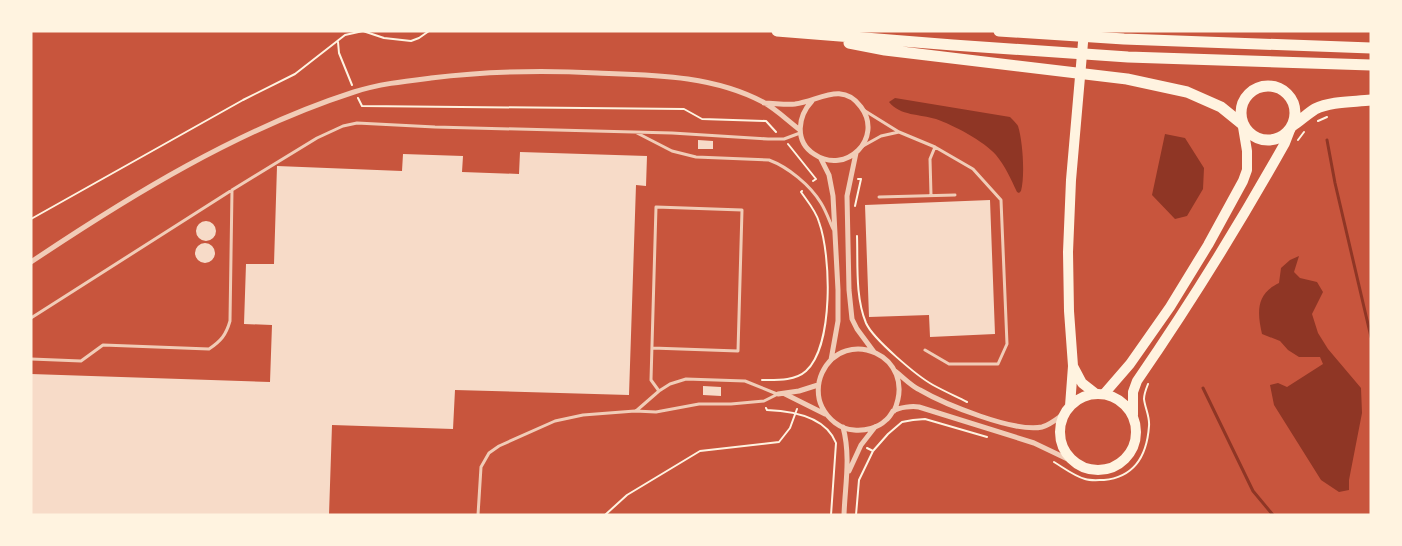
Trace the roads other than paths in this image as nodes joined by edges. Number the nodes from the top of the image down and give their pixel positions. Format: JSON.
{"nodes":[{"id":1,"x":999,"y":31,"type":"edge"},
{"id":2,"x":1084,"y":31,"type":"edge"},
{"id":3,"x":783,"y":32,"type":"edge"},
{"id":4,"x":1371,"y":48,"type":"edge"},
{"id":5,"x":1371,"y":65,"type":"edge"},
{"id":6,"x":1371,"y":100,"type":"edge"},
{"id":7,"x":812,"y":101,"type":"junction"},
{"id":8,"x":764,"y":102,"type":"junction"},
{"id":9,"x":862,"y":108,"type":"junction"},
{"id":10,"x":1243,"y":125,"type":"junction"},
{"id":11,"x":1291,"y":128,"type":"junction"},
{"id":12,"x":800,"y":131,"type":"junction"},
{"id":13,"x":635,"y":132,"type":"junction"},
{"id":14,"x":899,"y":132,"type":"junction"},
{"id":15,"x":862,"y":146,"type":"junction"},
{"id":16,"x":935,"y":147,"type":"junction"},
{"id":17,"x":856,"y":153,"type":"junction"},
{"id":18,"x":821,"y":159,"type":"junction"},
{"id":19,"x":232,"y":190,"type":"junction"},
{"id":20,"x":931,"y":195,"type":"junction"},
{"id":21,"x":955,"y":195,"type":"dead end"},
{"id":22,"x":880,"y":197,"type":"dead end"},
{"id":23,"x":835,"y":232,"type":"junction"},
{"id":24,"x":31,"y":262,"type":"edge"},
{"id":25,"x":31,"y":318,"type":"edge"},
{"id":26,"x":652,"y":348,"type":"junction"},
{"id":27,"x":925,"y":350,"type":"dead end"},
{"id":28,"x":874,"y":352,"type":"junction"},
{"id":29,"x":31,"y":359,"type":"edge"},
{"id":30,"x":831,"y":360,"type":"junction"},
{"id":31,"x":1073,"y":366,"type":"junction"},
{"id":32,"x":895,"y":371,"type":"junction"},
{"id":33,"x":818,"y":385,"type":"junction"},
{"id":34,"x":659,"y":391,"type":"junction"},
{"id":35,"x":778,"y":394,"type":"junction"},
{"id":36,"x":785,"y":394,"type":"junction"},
{"id":37,"x":1100,"y":394,"type":"junction"},
{"id":38,"x":1067,"y":409,"type":"junction"},
{"id":39,"x":635,"y":411,"type":"junction"},
{"id":40,"x":894,"y":411,"type":"junction"},
{"id":41,"x":826,"y":414,"type":"junction"},
{"id":42,"x":1133,"y":415,"type":"junction"},
{"id":43,"x":843,"y":427,"type":"junction"},
{"id":44,"x":876,"y":427,"type":"junction"},
{"id":45,"x":1078,"y":464,"type":"junction"},
{"id":46,"x":848,"y":474,"type":"junction"},
{"id":47,"x":478,"y":515,"type":"edge"},
{"id":48,"x":844,"y":515,"type":"edge"}],
"edges":[{"from":1,"to":4,"type":"highway"},
{"from":2,"to":31,"type":"main road"},
{"from":3,"to":5,"type":"highway"},
{"from":3,"to":10,"type":"highway"},
{"from":6,"to":11,"type":"highway"},
{"from":7,"to":8,"type":"street"},
{"from":7,"to":9,"type":"street"},
{"from":7,"to":12,"type":"street"},
{"from":8,"to":12,"type":"street"},
{"from":8,"to":24,"type":"street"},
{"from":9,"to":14,"type":"lane"},
{"from":9,"to":15,"type":"street"},
{"from":10,"to":11,"type":"highway"},
{"from":10,"to":11,"type":"highway"},
{"from":10,"to":37,"type":"main road"},
{"from":11,"to":42,"type":"main road"},
{"from":12,"to":13,"type":"lane"},
{"from":12,"to":18,"type":"street"},
{"from":13,"to":19,"type":"lane"},
{"from":13,"to":23,"type":"lane"},
{"from":14,"to":15,"type":"lane"},
{"from":14,"to":16,"type":"lane"},
{"from":15,"to":17,"type":"street"},
{"from":16,"to":20,"type":"lane"},
{"from":16,"to":27,"type":"lane"},
{"from":17,"to":18,"type":"street"},
{"from":17,"to":28,"type":"street"},
{"from":18,"to":23,"type":"street"},
{"from":19,"to":25,"type":"lane"},
{"from":19,"to":29,"type":"lane"},
{"from":20,"to":21,"type":"lane"},
{"from":20,"to":22,"type":"lane"},
{"from":23,"to":30,"type":"street"},
{"from":26,"to":26,"type":"lane"},
{"from":26,"to":34,"type":"lane"},
{"from":28,"to":30,"type":"street"},
{"from":28,"to":32,"type":"street"},
{"from":30,"to":33,"type":"street"},
{"from":31,"to":37,"type":"main road"},
{"from":31,"to":38,"type":"main road"},
{"from":32,"to":38,"type":"street"},
{"from":32,"to":40,"type":"street"},
{"from":33,"to":36,"type":"street"},
{"from":33,"to":41,"type":"street"},
{"from":34,"to":35,"type":"lane"},
{"from":34,"to":39,"type":"lane"},
{"from":35,"to":36,"type":"street"},
{"from":35,"to":39,"type":"lane"},
{"from":36,"to":41,"type":"street"},
{"from":37,"to":38,"type":"main road"},
{"from":37,"to":42,"type":"main road"},
{"from":38,"to":45,"type":"main road"},
{"from":39,"to":47,"type":"lane"},
{"from":40,"to":44,"type":"street"},
{"from":40,"to":45,"type":"street"},
{"from":41,"to":43,"type":"street"},
{"from":42,"to":45,"type":"main road"},
{"from":43,"to":44,"type":"street"},
{"from":43,"to":46,"type":"street"},
{"from":44,"to":46,"type":"street"},
{"from":46,"to":48,"type":"street"}]}
